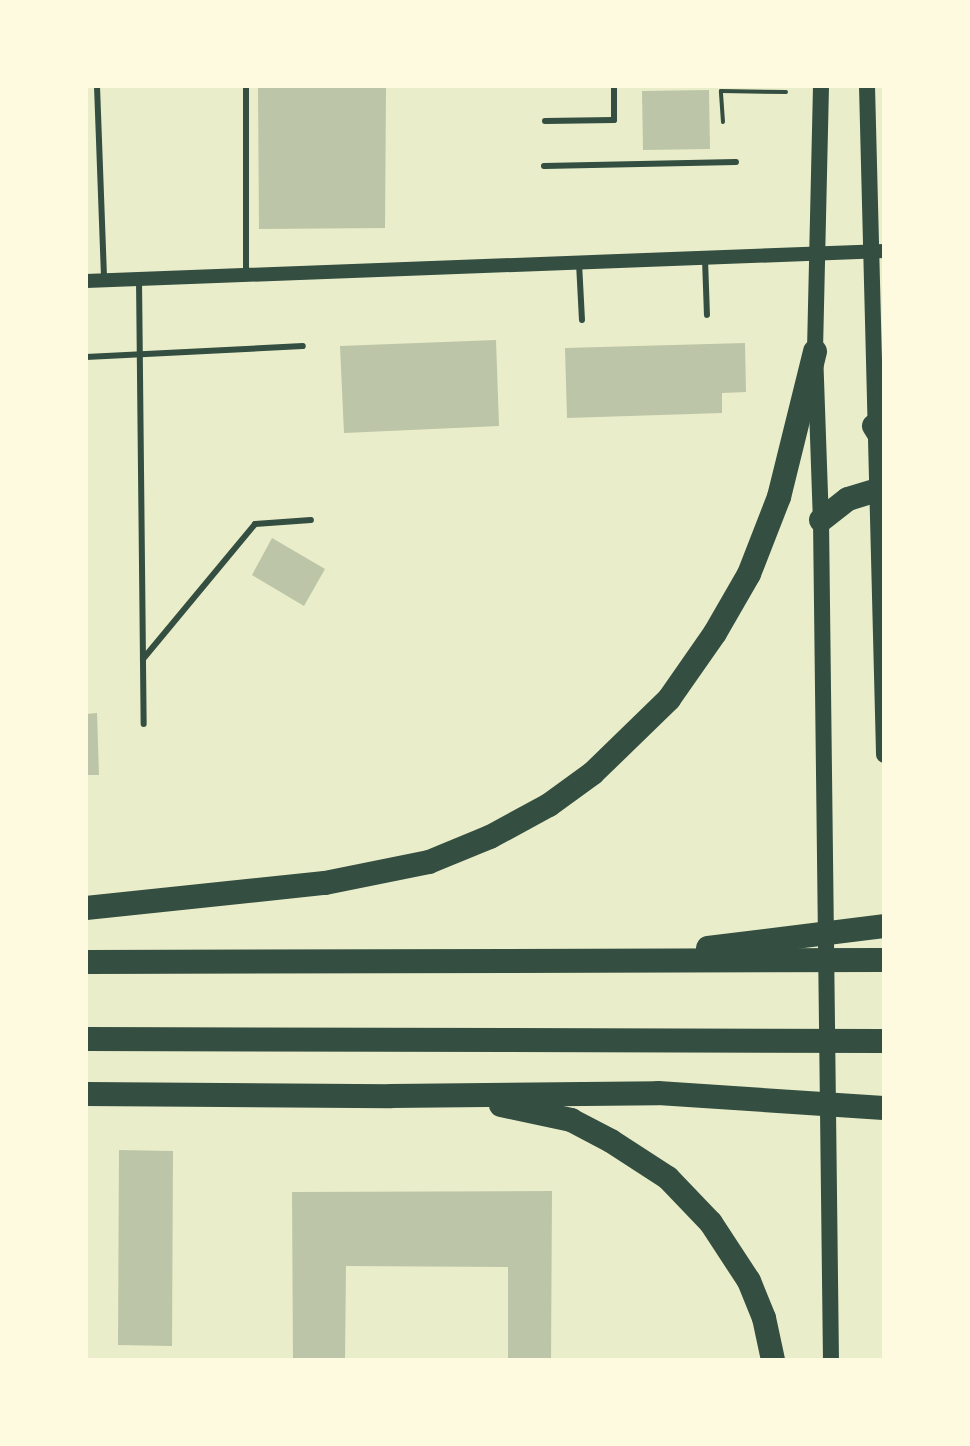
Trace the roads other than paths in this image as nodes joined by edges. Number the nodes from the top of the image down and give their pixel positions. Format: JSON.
{"nodes":[{"id":1,"x":97,"y":86,"type":"edge"},
{"id":2,"x":246,"y":86,"type":"edge"},
{"id":3,"x":614,"y":86,"type":"edge"},
{"id":4,"x":821,"y":86,"type":"edge"},
{"id":5,"x":867,"y":86,"type":"edge"},
{"id":6,"x":545,"y":121,"type":"dead end"},
{"id":7,"x":736,"y":162,"type":"dead end"},
{"id":8,"x":544,"y":166,"type":"dead end"},
{"id":9,"x":876,"y":252,"type":"edge"},
{"id":10,"x":816,"y":254,"type":"junction"},
{"id":11,"x":705,"y":258,"type":"junction"},
{"id":12,"x":579,"y":263,"type":"junction"},
{"id":13,"x":246,"y":274,"type":"junction"},
{"id":14,"x":139,"y":279,"type":"junction"},
{"id":15,"x":104,"y":280,"type":"junction"},
{"id":16,"x":86,"y":281,"type":"edge"},
{"id":17,"x":707,"y":315,"type":"dead end"},
{"id":18,"x":582,"y":320,"type":"dead end"},
{"id":19,"x":303,"y":346,"type":"dead end"},
{"id":20,"x":815,"y":351,"type":"junction"},
{"id":21,"x":138,"y":354,"type":"junction"},
{"id":22,"x":86,"y":357,"type":"edge"},
{"id":23,"x":879,"y":434,"type":"edge"},
{"id":24,"x":880,"y":488,"type":"edge"},
{"id":25,"x":311,"y":520,"type":"dead end"},
{"id":26,"x":821,"y":520,"type":"junction"},
{"id":27,"x":143,"y":659,"type":"junction"},
{"id":28,"x":144,"y":724,"type":"dead end"},
{"id":29,"x":884,"y":755,"type":"edge"},
{"id":30,"x":86,"y":908,"type":"edge"},
{"id":31,"x":884,"y":926,"type":"edge"},
{"id":32,"x":884,"y":960,"type":"edge"},
{"id":33,"x":601,"y":961,"type":"junction"},
{"id":34,"x":86,"y":962,"type":"edge"},
{"id":35,"x":86,"y":1039,"type":"edge"},
{"id":36,"x":884,"y":1041,"type":"edge"},
{"id":37,"x":86,"y":1094,"type":"edge"},
{"id":38,"x":391,"y":1096,"type":"junction"},
{"id":39,"x":884,"y":1108,"type":"edge"},
{"id":40,"x":773,"y":1360,"type":"edge"},
{"id":41,"x":831,"y":1360,"type":"edge"}],
"edges":[{"from":1,"to":15,"type":"lane"},
{"from":2,"to":13,"type":"lane"},
{"from":3,"to":6,"type":"lane"},
{"from":4,"to":10,"type":"main road"},
{"from":5,"to":9,"type":"main road"},
{"from":7,"to":8,"type":"lane"},
{"from":9,"to":10,"type":"street"},
{"from":9,"to":23,"type":"main road"},
{"from":10,"to":11,"type":"street"},
{"from":10,"to":20,"type":"main road"},
{"from":11,"to":12,"type":"street"},
{"from":11,"to":17,"type":"lane"},
{"from":12,"to":13,"type":"street"},
{"from":12,"to":18,"type":"lane"},
{"from":13,"to":14,"type":"street"},
{"from":14,"to":15,"type":"street"},
{"from":14,"to":21,"type":"lane"},
{"from":15,"to":16,"type":"street"},
{"from":19,"to":21,"type":"lane"},
{"from":20,"to":26,"type":"main road"},
{"from":20,"to":30,"type":"highway"},
{"from":21,"to":22,"type":"lane"},
{"from":21,"to":27,"type":"lane"},
{"from":23,"to":24,"type":"main road"},
{"from":24,"to":26,"type":"highway"},
{"from":24,"to":29,"type":"main road"},
{"from":25,"to":27,"type":"lane"},
{"from":26,"to":41,"type":"main road"},
{"from":27,"to":28,"type":"lane"},
{"from":31,"to":33,"type":"highway"},
{"from":32,"to":33,"type":"highway"},
{"from":33,"to":34,"type":"highway"},
{"from":35,"to":36,"type":"highway"},
{"from":37,"to":38,"type":"highway"},
{"from":38,"to":39,"type":"highway"},
{"from":38,"to":40,"type":"highway"}]}
